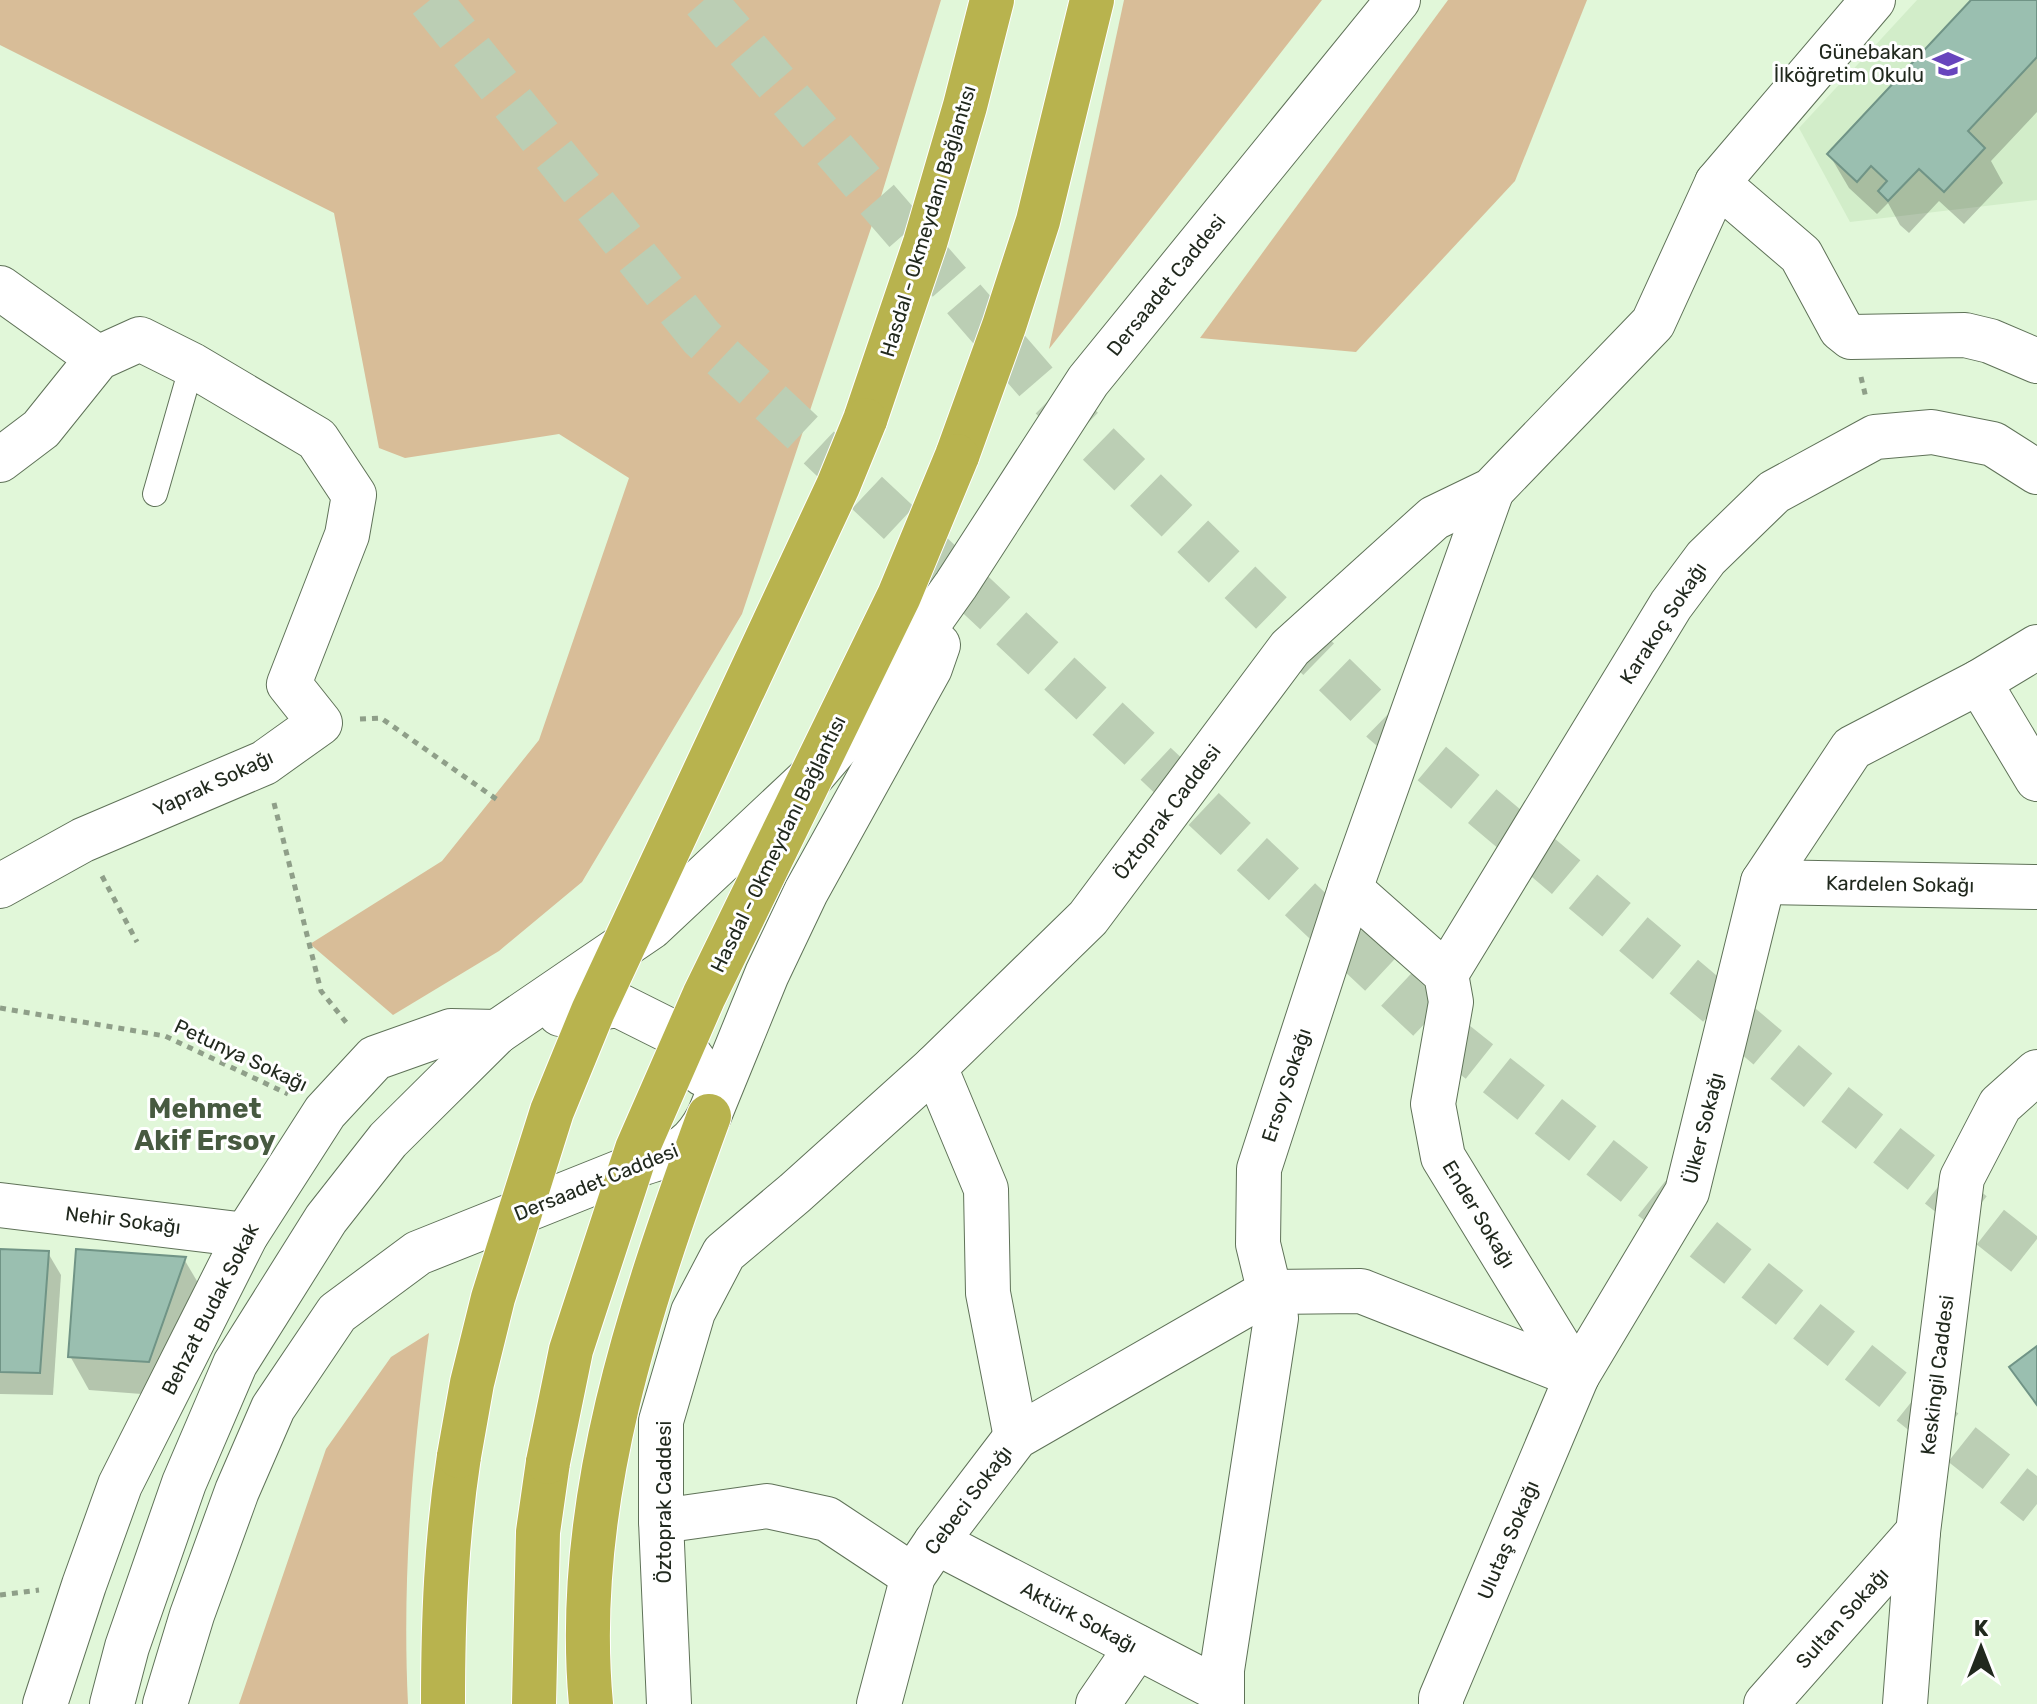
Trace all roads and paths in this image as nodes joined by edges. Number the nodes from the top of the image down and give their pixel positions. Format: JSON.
{"nodes":[{"id":1,"x":992,"y":0,"type":"edge"},
{"id":2,"x":1092,"y":0,"type":"edge"},
{"id":3,"x":1398,"y":0,"type":"edge"},
{"id":4,"x":1873,"y":0,"type":"edge"},
{"id":5,"x":1717,"y":183,"type":"junction"},
{"id":6,"x":0,"y":288,"type":"edge"},
{"id":7,"x":1851,"y":337,"type":"junction"},
{"id":8,"x":98,"y":358,"type":"junction"},
{"id":9,"x":2037,"y":361,"type":"edge"},
{"id":10,"x":192,"y":365,"type":"junction"},
{"id":11,"x":0,"y":427,"type":"edge"},
{"id":12,"x":1875,"y":437,"type":"junction"},
{"id":13,"x":0,"y":460,"type":"edge"},
{"id":14,"x":2037,"y":472,"type":"edge"},
{"id":15,"x":1492,"y":490,"type":"junction"},
{"id":16,"x":155,"y":494,"type":"dead end"},
{"id":17,"x":956,"y":585,"type":"junction"},
{"id":18,"x":2037,"y":647,"type":"edge"},
{"id":19,"x":1979,"y":682,"type":"junction"},
{"id":20,"x":320,"y":723,"type":"junction"},
{"id":21,"x":264,"y":763,"type":"junction"},
{"id":22,"x":2037,"y":779,"type":"edge"},
{"id":23,"x":499,"y":801,"type":"dead end"},
{"id":24,"x":83,"y":840,"type":"junction"},
{"id":25,"x":1763,"y":882,"type":"junction"},
{"id":26,"x":0,"y":886,"type":"edge"},
{"id":27,"x":2037,"y":887,"type":"edge"},
{"id":28,"x":1350,"y":889,"type":"junction"},
{"id":29,"x":137,"y":942,"type":"dead end"},
{"id":30,"x":1446,"y":974,"type":"junction"},
{"id":31,"x":0,"y":1008,"type":"edge"},
{"id":32,"x":497,"y":1032,"type":"junction"},
{"id":33,"x":375,"y":1058,"type":"junction"},
{"id":34,"x":935,"y":1067,"type":"junction"},
{"id":35,"x":2037,"y":1072,"type":"edge"},
{"id":36,"x":325,"y":1112,"type":"junction"},
{"id":37,"x":709,"y":1116,"type":"junction"},
{"id":38,"x":0,"y":1205,"type":"edge"},
{"id":39,"x":246,"y":1235,"type":"junction"},
{"id":40,"x":1268,"y":1292,"type":"junction"},
{"id":41,"x":1577,"y":1376,"type":"junction"},
{"id":42,"x":1016,"y":1437,"type":"junction"},
{"id":43,"x":661,"y":1521,"type":"junction"},
{"id":44,"x":1918,"y":1532,"type":"junction"},
{"id":45,"x":924,"y":1559,"type":"junction"},
{"id":46,"x":1137,"y":1647,"type":"junction"},
{"id":47,"x":1222,"y":1698,"type":"edge"},
{"id":48,"x":670,"y":1703,"type":"edge"},
{"id":49,"x":45,"y":1704,"type":"edge"},
{"id":50,"x":112,"y":1704,"type":"edge"},
{"id":51,"x":165,"y":1704,"type":"edge"},
{"id":52,"x":443,"y":1704,"type":"edge"},
{"id":53,"x":534,"y":1704,"type":"edge"},
{"id":54,"x":591,"y":1704,"type":"edge"},
{"id":55,"x":879,"y":1704,"type":"edge"},
{"id":56,"x":1098,"y":1704,"type":"edge"},
{"id":57,"x":1441,"y":1704,"type":"edge"},
{"id":58,"x":1766,"y":1704,"type":"edge"},
{"id":59,"x":1905,"y":1704,"type":"edge"}],
"edges":[{"from":1,"to":52,"type":"highway","name":"Hasdal - Okmeydanı Bağlantısı","bridge":true},
{"from":2,"to":53,"type":"highway","name":"Hasdal - Okmeydanı Bağlantısı","bridge":true},
{"from":3,"to":17,"type":"street","name":"Dersaadet Caddesi"},
{"from":4,"to":5,"type":"street","name":"Öztoprak Caddesi"},
{"from":5,"to":7,"type":"street"},
{"from":5,"to":15,"type":"street","name":"Öztoprak Caddesi"},
{"from":6,"to":8,"type":"street"},
{"from":7,"to":9,"type":"street"},
{"from":7,"to":12,"type":"path"},
{"from":8,"to":10,"type":"street"},
{"from":8,"to":13,"type":"street"},
{"from":10,"to":16,"type":"lane"},
{"from":10,"to":20,"type":"street"},
{"from":11,"to":13,"type":"street"},
{"from":12,"to":14,"type":"street","name":"Karakoç Sokağı"},
{"from":12,"to":30,"type":"street","name":"Karakoç Sokağı"},
{"from":15,"to":28,"type":"street","name":"Ersoy Sokağı"},
{"from":15,"to":34,"type":"street","name":"Öztoprak Caddesi"},
{"from":17,"to":32,"type":"street","name":"Dersaadet Caddesi"},
{"from":17,"to":37,"type":"street","name":"Dersaadet Caddesi"},
{"from":18,"to":19,"type":"street","name":"Ülker Sokağı"},
{"from":19,"to":22,"type":"street"},
{"from":19,"to":25,"type":"street","name":"Ülker Sokağı"},
{"from":20,"to":21,"type":"street","name":"Yaprak Sokağı"},
{"from":20,"to":23,"type":"path"},
{"from":21,"to":24,"type":"street","name":"Yaprak Sokağı"},
{"from":21,"to":33,"type":"path"},
{"from":24,"to":26,"type":"street","name":"Yaprak Sokağı"},
{"from":24,"to":29,"type":"path"},
{"from":25,"to":27,"type":"street","name":"Kardelen Sokağı"},
{"from":25,"to":41,"type":"street","name":"Ülker Sokağı"},
{"from":28,"to":30,"type":"street"},
{"from":28,"to":40,"type":"street","name":"Ersoy Sokağı"},
{"from":30,"to":41,"type":"street","name":"Ender Sokağı"},
{"from":31,"to":36,"type":"path","name":"Petunya Sokağı"},
{"from":32,"to":33,"type":"street","name":"Behzat Budak Sokak"},
{"from":32,"to":37,"type":"street"},
{"from":32,"to":50,"type":"street","name":"Dersaadet Caddesi"},
{"from":33,"to":36,"type":"street","name":"Behzat Budak Sokak"},
{"from":34,"to":42,"type":"street"},
{"from":34,"to":43,"type":"street","name":"Öztoprak Caddesi"},
{"from":35,"to":44,"type":"street","name":"Keskingil Caddesi"},
{"from":36,"to":39,"type":"street","name":"Behzat Budak Sokak"},
{"from":37,"to":51,"type":"street","name":"Dersaadet Caddesi"},
{"from":37,"to":54,"type":"highway"},
{"from":38,"to":39,"type":"street","name":"Nehir Sokağı"},
{"from":39,"to":49,"type":"street","name":"Behzat Budak Sokak"},
{"from":40,"to":41,"type":"street"},
{"from":40,"to":42,"type":"street","name":"Cebeci Sokağı"},
{"from":40,"to":47,"type":"street","name":"Ersoy Sokağı"},
{"from":41,"to":57,"type":"street","name":"Ulutaş Sokağı"},
{"from":42,"to":45,"type":"street","name":"Cebeci Sokağı"},
{"from":43,"to":45,"type":"street","name":"Aktürk Sokağı"},
{"from":43,"to":48,"type":"street","name":"Öztoprak Caddesi"},
{"from":44,"to":58,"type":"street","name":"Sultan Sokağı"},
{"from":44,"to":59,"type":"street","name":"Keskingil Caddesi"},
{"from":45,"to":46,"type":"street","name":"Aktürk Sokağı"},
{"from":45,"to":55,"type":"street","name":"Cebeci Sokağı"},
{"from":46,"to":47,"type":"street","name":"Aktürk Sokağı"},
{"from":46,"to":56,"type":"street"}]}
